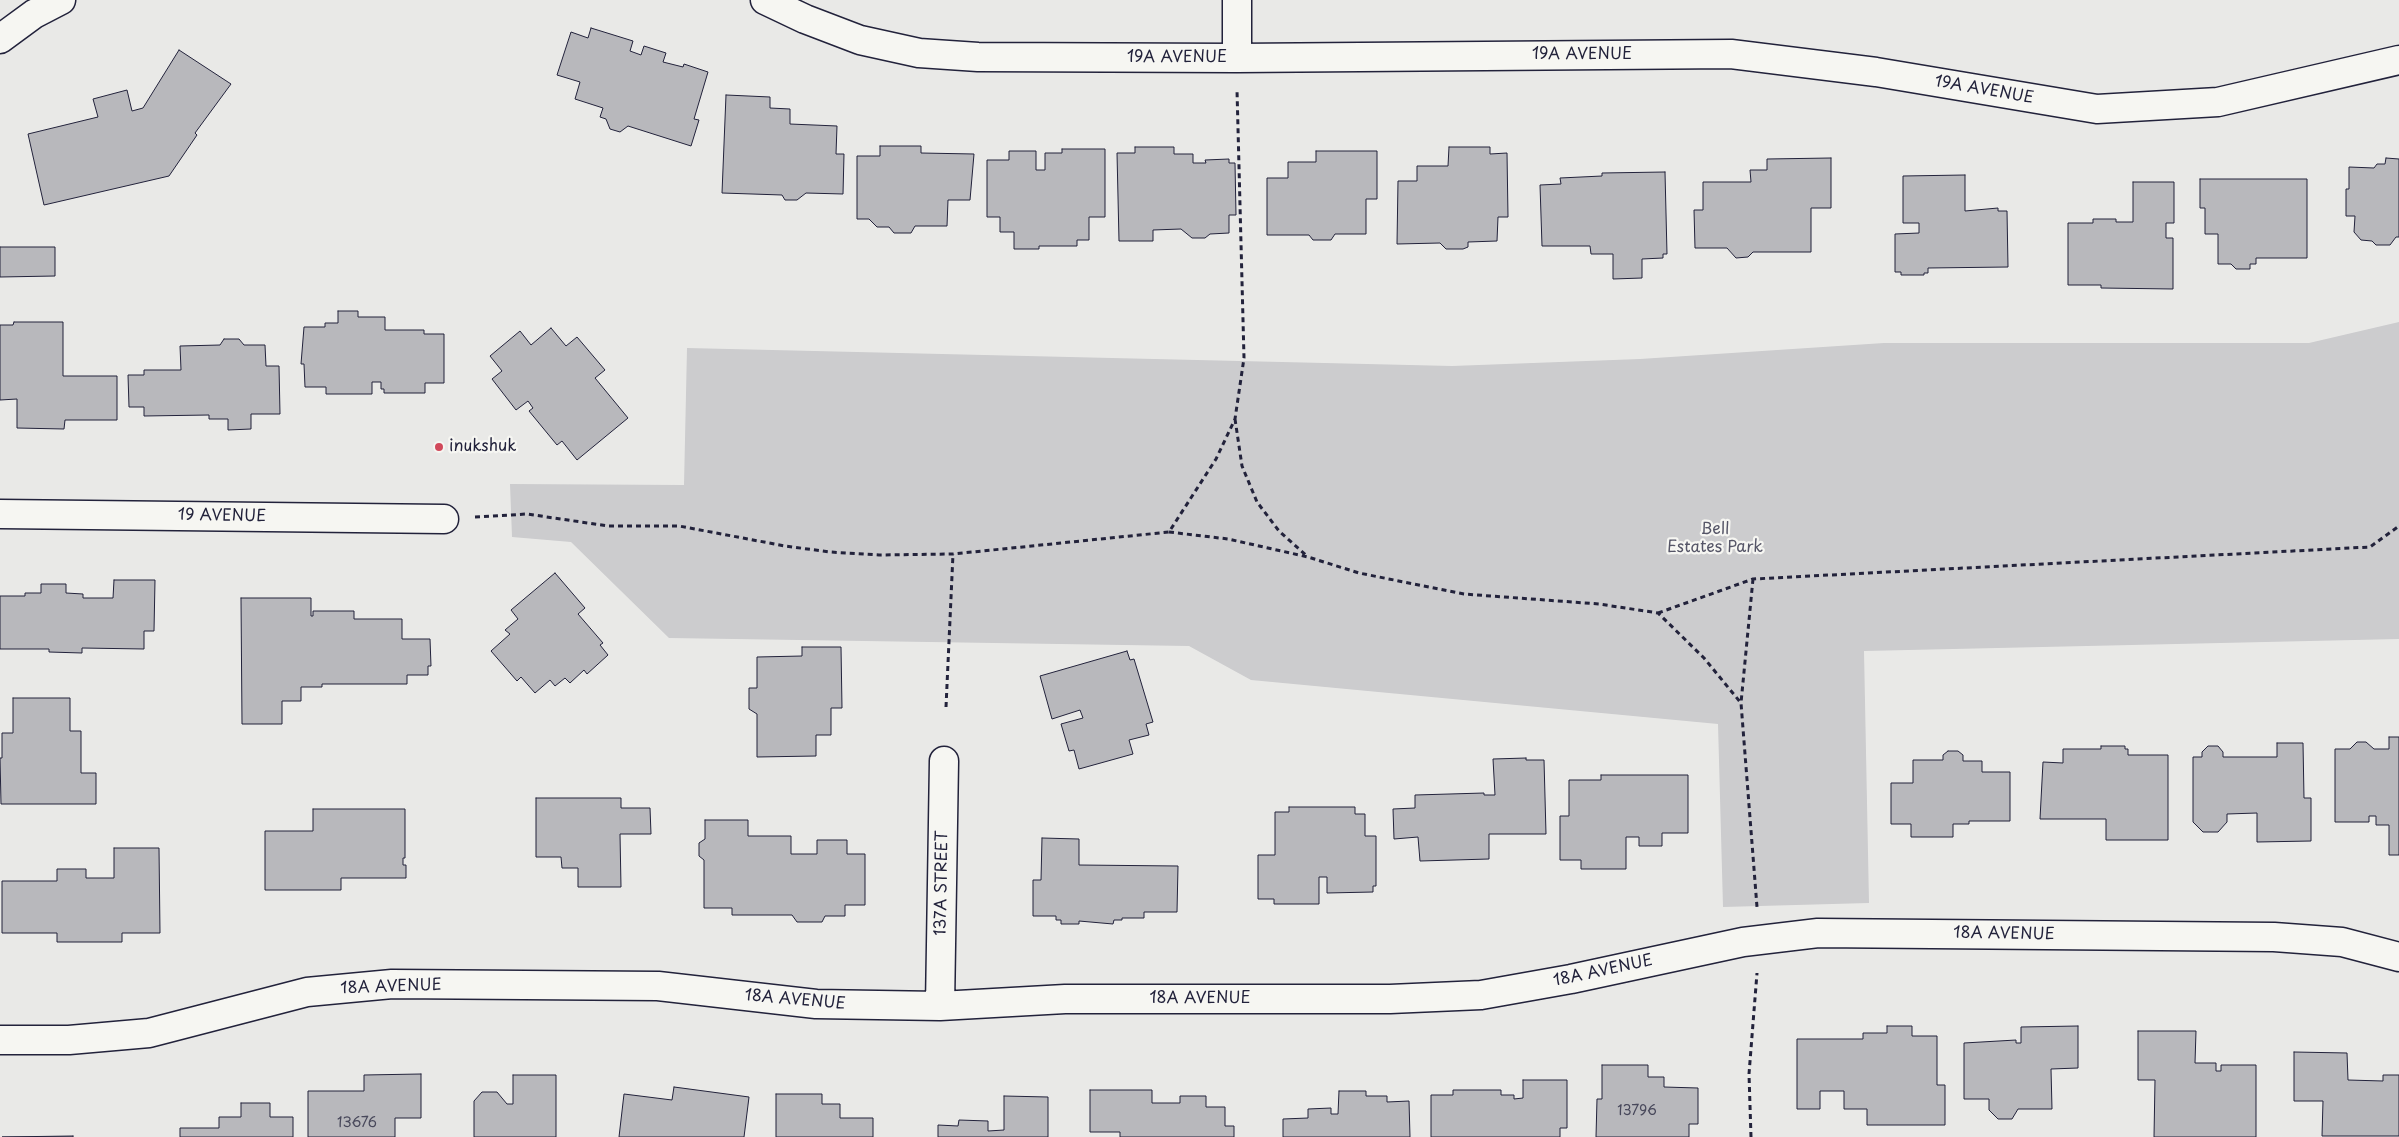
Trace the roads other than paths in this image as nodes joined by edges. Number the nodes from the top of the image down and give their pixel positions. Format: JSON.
{"nodes":[{"id":1,"x":61,"y":0,"type":"edge"},
{"id":2,"x":765,"y":0,"type":"edge"},
{"id":3,"x":1237,"y":0,"type":"edge"},
{"id":4,"x":3,"y":36,"type":"edge"},
{"id":5,"x":1237,"y":58,"type":"junction"},
{"id":6,"x":2399,"y":60,"type":"edge"},
{"id":7,"x":0,"y":514,"type":"edge"},
{"id":8,"x":444,"y":519,"type":"road end"},
{"id":9,"x":944,"y":761,"type":"dead end"},
{"id":10,"x":2399,"y":957,"type":"edge"},
{"id":11,"x":940,"y":1006,"type":"junction"},
{"id":12,"x":0,"y":1040,"type":"edge"}],
"edges":[{"from":1,"to":4,"type":"street"},
{"from":2,"to":5,"type":"street","name":"19A AVENUE"},
{"from":3,"to":5,"type":"street"},
{"from":5,"to":6,"type":"street","name":"19A AVENUE"},
{"from":7,"to":8,"type":"street","name":"19 AVENUE"},
{"from":9,"to":11,"type":"street","name":"137A STREET"},
{"from":10,"to":11,"type":"street","name":"18A AVENUE"},
{"from":11,"to":12,"type":"street","name":"18A AVENUE"}]}
